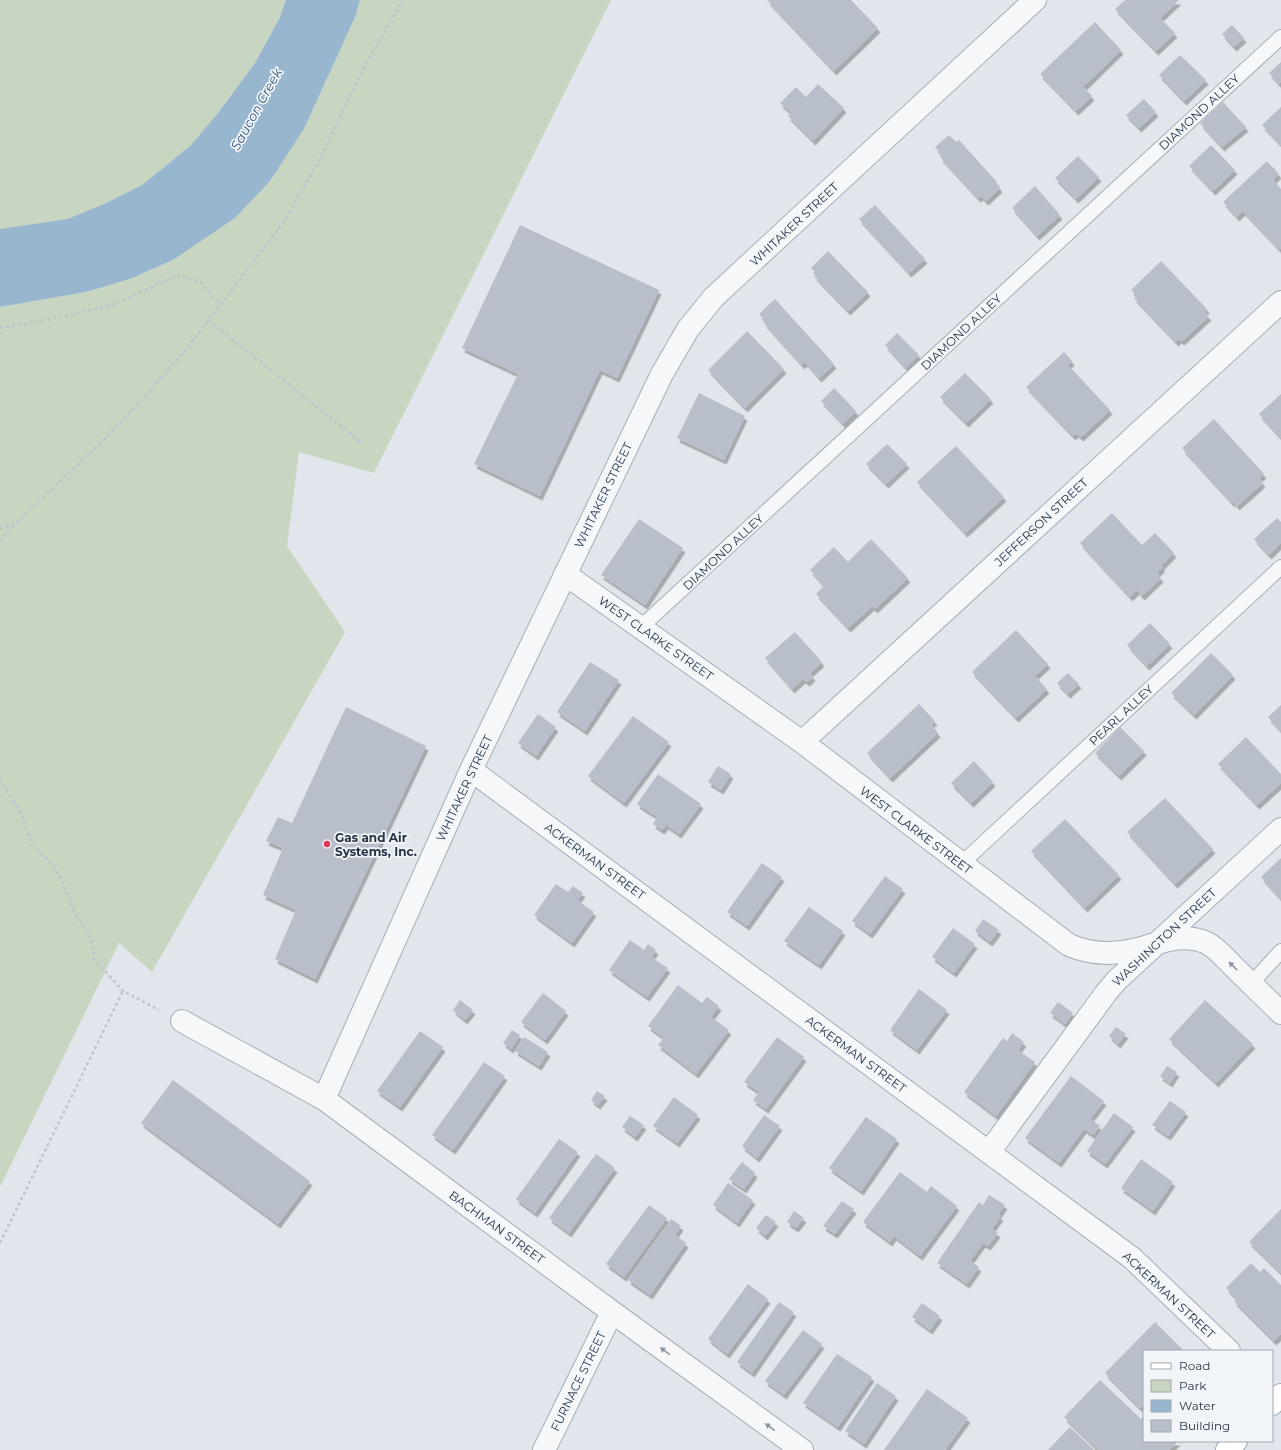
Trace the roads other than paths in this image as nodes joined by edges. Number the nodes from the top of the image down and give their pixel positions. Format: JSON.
{"nodes":[{"id":1,"x":1035,"y":0,"type":"edge"},
{"id":2,"x":1281,"y":37,"type":"edge"},
{"id":3,"x":1281,"y":302,"type":"edge"},
{"id":4,"x":1281,"y":567,"type":"edge"},
{"id":5,"x":565,"y":574,"type":"junction"},
{"id":6,"x":641,"y":627,"type":"junction"},
{"id":7,"x":802,"y":742,"type":"junction"},
{"id":8,"x":471,"y":770,"type":"junction"},
{"id":9,"x":1281,"y":830,"type":"edge"},
{"id":10,"x":960,"y":864,"type":"junction"},
{"id":11,"x":1157,"y":943,"type":"junction"},
{"id":12,"x":1281,"y":951,"type":"edge"},
{"id":13,"x":1251,"y":984,"type":"junction"},
{"id":14,"x":1281,"y":1013,"type":"edge"},
{"id":15,"x":182,"y":1021,"type":"road end"},
{"id":16,"x":324,"y":1099,"type":"junction"},
{"id":17,"x":989,"y":1152,"type":"junction"},
{"id":18,"x":612,"y":1312,"type":"junction"},
{"id":19,"x":1228,"y":1350,"type":"edge"},
{"id":20,"x":544,"y":1450,"type":"edge"},
{"id":21,"x":802,"y":1450,"type":"edge"}],
"edges":[{"from":1,"to":5,"type":"street","name":"WHITAKER STREET"},
{"from":2,"to":6,"type":"lane","name":"DIAMOND ALLEY"},
{"from":3,"to":7,"type":"street","name":"JEFFERSON STREET"},
{"from":4,"to":10,"type":"lane","name":"PEARL ALLEY"},
{"from":5,"to":6,"type":"street","name":"WEST CLARKE STREET"},
{"from":5,"to":8,"type":"street","name":"WHITAKER STREET"},
{"from":6,"to":7,"type":"street","name":"WEST CLARKE STREET"},
{"from":7,"to":10,"type":"street","name":"WEST CLARKE STREET"},
{"from":8,"to":16,"type":"street","name":"WHITAKER STREET"},
{"from":8,"to":17,"type":"street","name":"ACKERMAN STREET"},
{"from":9,"to":11,"type":"street","name":"WASHINGTON STREET"},
{"from":10,"to":11,"type":"street","name":"WEST CLARKE STREET"},
{"from":13,"to":11,"type":"street","name":"WEST CLARKE STREET","one_way":true},
{"from":11,"to":17,"type":"street","name":"WASHINGTON STREET"},
{"from":12,"to":13,"type":"lane"},
{"from":13,"to":14,"type":"street","name":"WEST CLARKE STREET"},
{"from":15,"to":16,"type":"street","name":"BACHMAN STREET"},
{"from":16,"to":18,"type":"street","name":"BACHMAN STREET"},
{"from":17,"to":19,"type":"street","name":"ACKERMAN STREET"},
{"from":18,"to":20,"type":"street","name":"FURNACE STREET"},
{"from":21,"to":18,"type":"street","name":"BACHMAN STREET","one_way":true}]}
